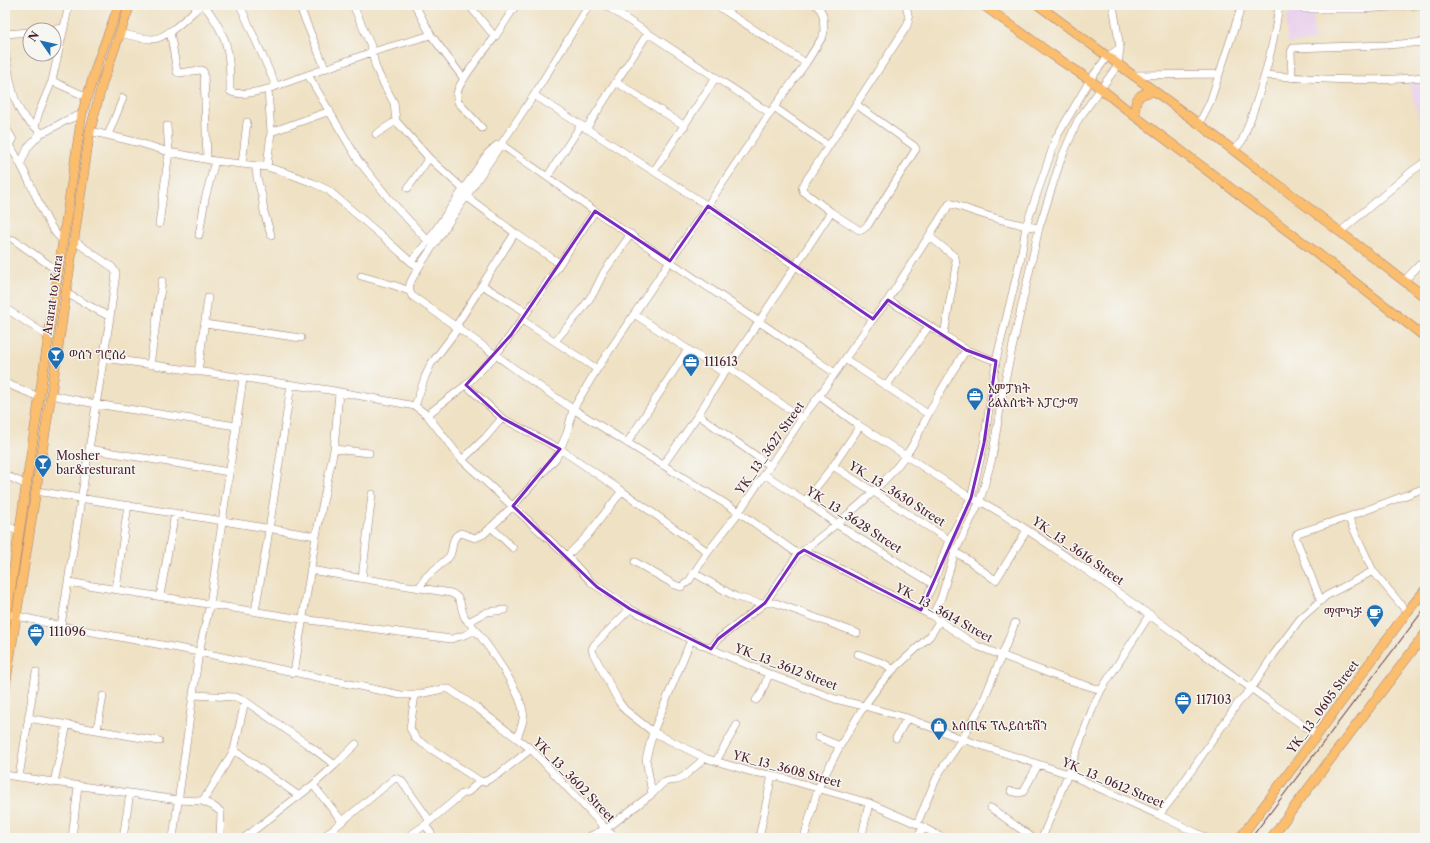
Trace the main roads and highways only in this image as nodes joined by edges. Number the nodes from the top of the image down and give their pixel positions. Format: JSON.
{"nodes":[{"id":1,"x":119,"y":5,"type":"edge"},
{"id":2,"x":130,"y":5,"type":"edge"},
{"id":3,"x":983,"y":5,"type":"edge"},
{"id":4,"x":1038,"y":5,"type":"edge"},
{"id":5,"x":1154,"y":92,"type":"junction"},
{"id":6,"x":1136,"y":117,"type":"junction"},
{"id":7,"x":68,"y":199,"type":"junction"},
{"id":8,"x":79,"y":202,"type":"junction"},
{"id":9,"x":1425,"y":297,"type":"edge"},
{"id":10,"x":1425,"y":337,"type":"edge"},
{"id":11,"x":8,"y":587,"type":"edge"},
{"id":12,"x":1425,"y":590,"type":"edge"},
{"id":13,"x":5,"y":627,"type":"edge"},
{"id":14,"x":1425,"y":634,"type":"edge"},
{"id":15,"x":5,"y":688,"type":"edge"},
{"id":16,"x":1240,"y":838,"type":"edge"},
{"id":17,"x":1271,"y":838,"type":"edge"}],
"edges":[{"from":1,"to":7,"type":"main road","name":"Ararat to Kara"},
{"from":2,"to":8,"type":"main road","name":"Ararat to Kara"},
{"from":3,"to":6,"type":"main road"},
{"from":4,"to":5,"type":"main road"},
{"from":5,"to":6,"type":"main road"},
{"from":5,"to":9,"type":"main road"},
{"from":6,"to":10,"type":"main road"},
{"from":7,"to":8,"type":"main road"},
{"from":7,"to":11,"type":"main road","name":"Ararat to Kara"},
{"from":8,"to":15,"type":"main road","name":"Ararat to Kara"},
{"from":11,"to":13,"type":"main road","name":"Ararat to Kara"},
{"from":12,"to":16,"type":"main road","name":"YK_13_0605 Street"},
{"from":14,"to":17,"type":"main road"}]}
